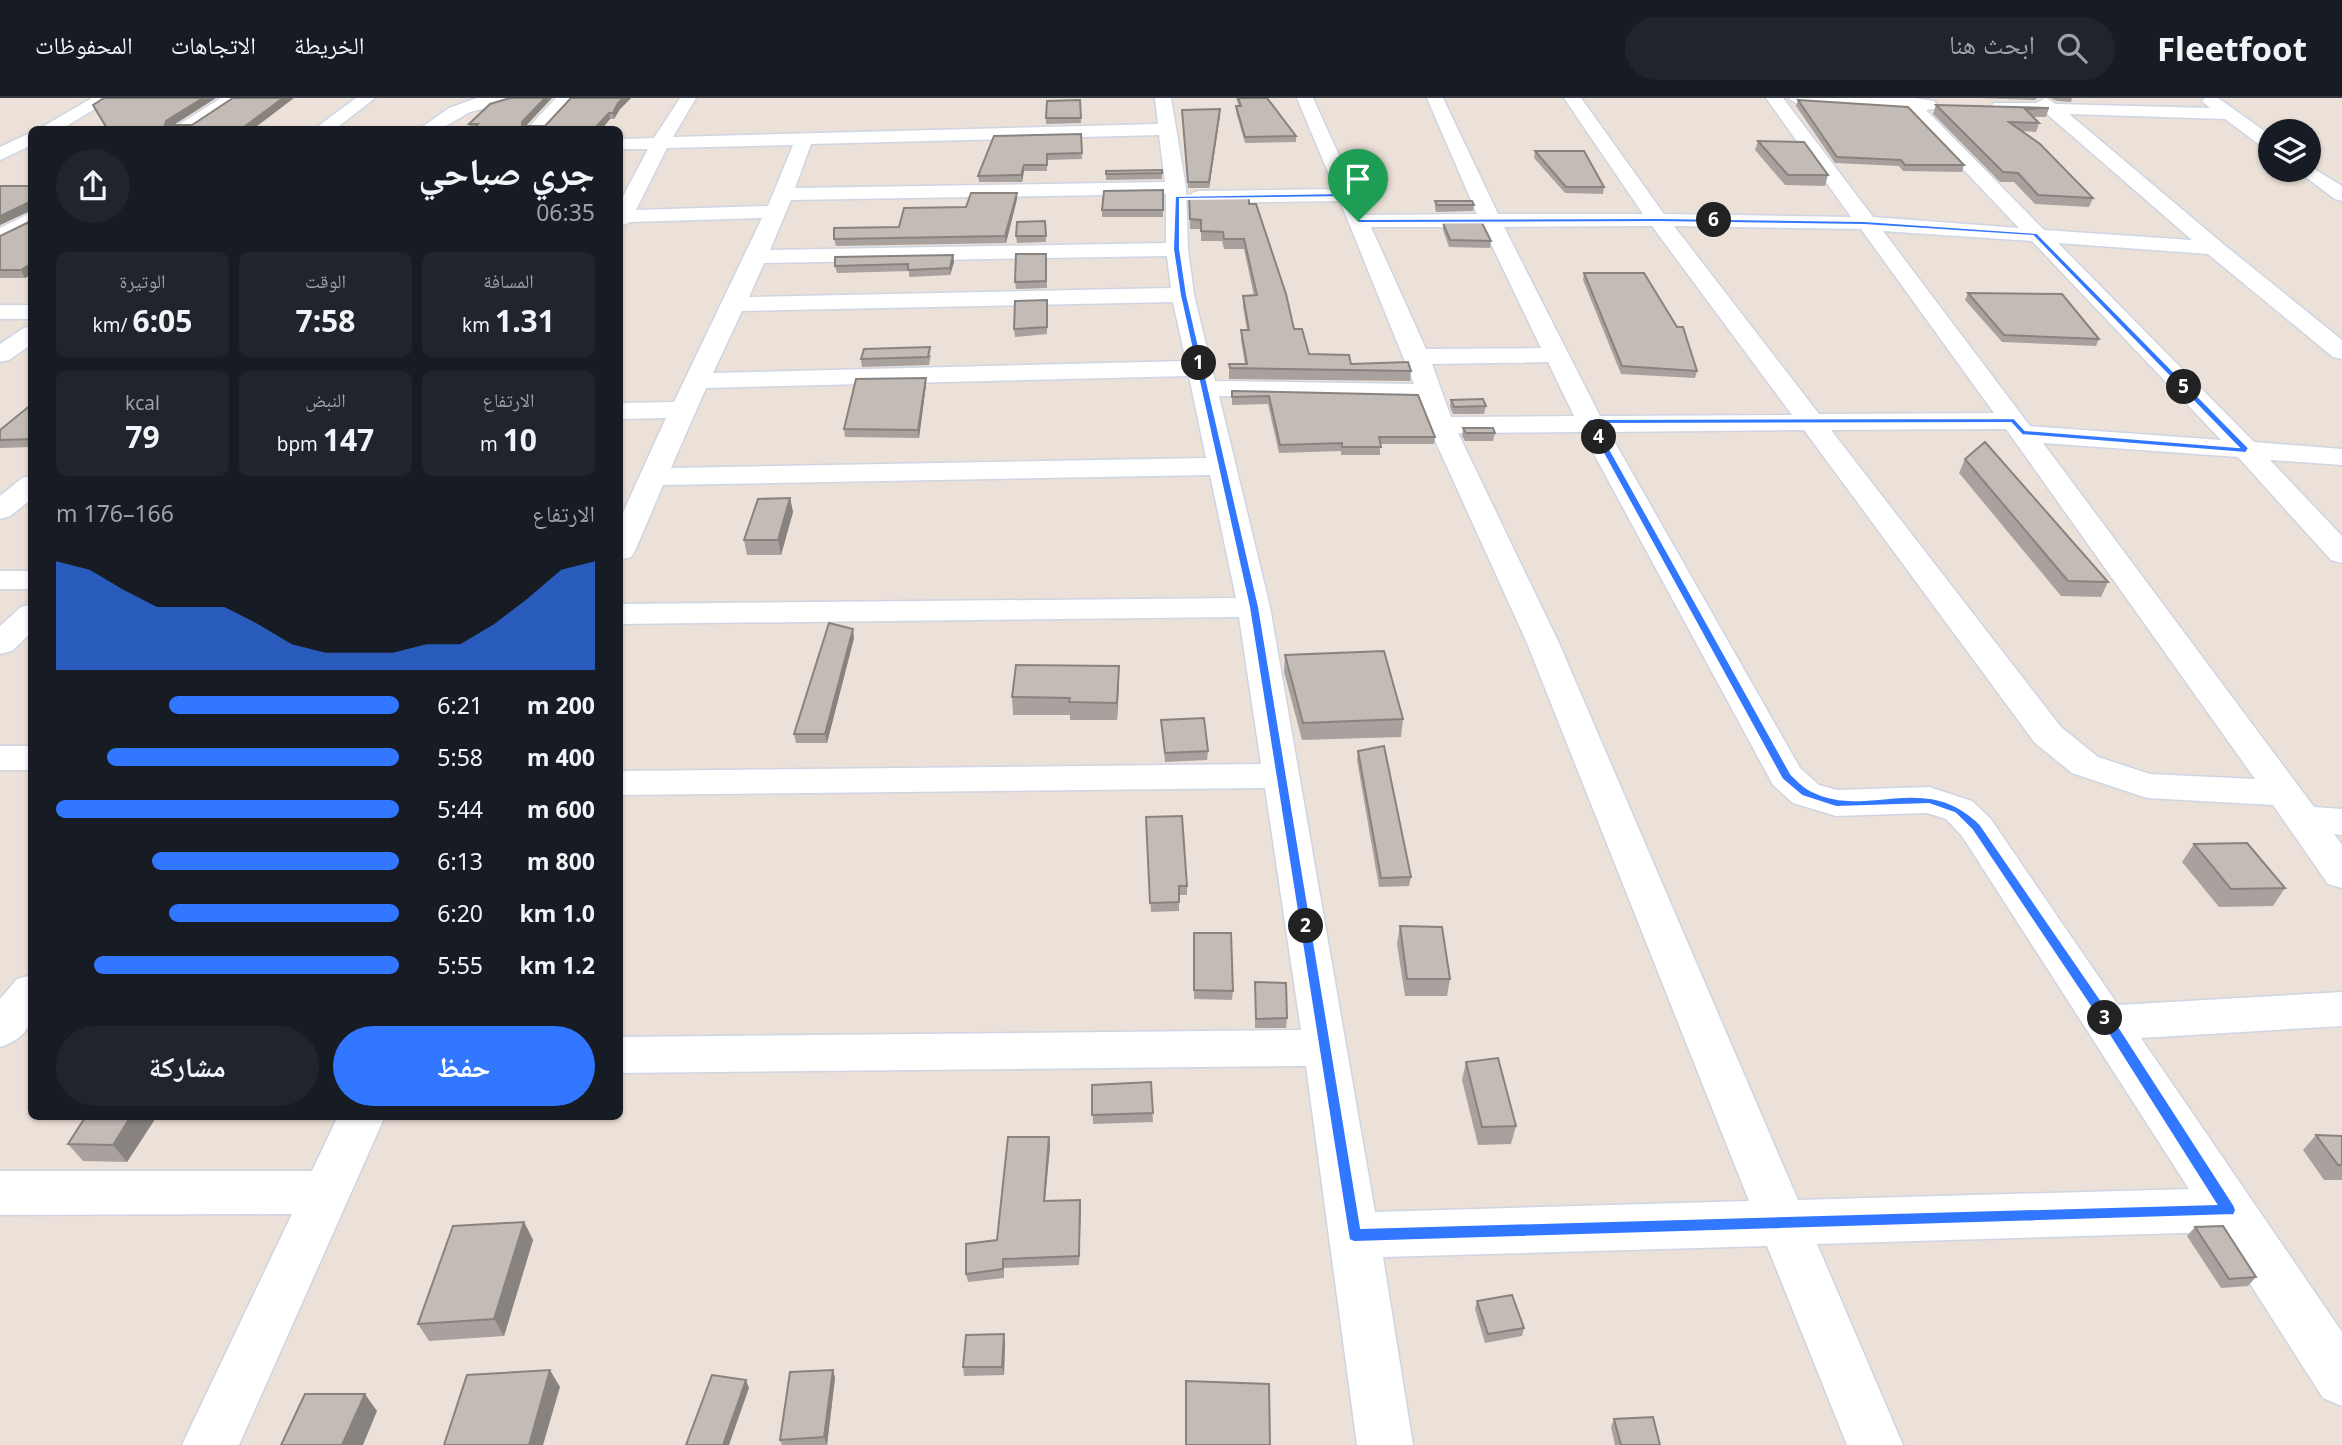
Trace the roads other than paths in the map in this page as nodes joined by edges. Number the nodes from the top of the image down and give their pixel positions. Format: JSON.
{"nodes":[{"id":1,"x":105,"y":98,"type":"edge"},
{"id":2,"x":233,"y":98,"type":"edge"},
{"id":3,"x":367,"y":98,"type":"edge"},
{"id":4,"x":506,"y":98,"type":"edge"},
{"id":5,"x":566,"y":98,"type":"edge"},
{"id":6,"x":688,"y":98,"type":"edge"},
{"id":7,"x":1305,"y":98,"type":"edge"},
{"id":8,"x":1435,"y":98,"type":"edge"},
{"id":9,"x":1572,"y":98,"type":"edge"},
{"id":10,"x":1774,"y":98,"type":"edge"},
{"id":11,"x":1796,"y":98,"type":"edge"},
{"id":12,"x":2207,"y":98,"type":"edge"},
{"id":13,"x":1908,"y":101,"type":"edge"},
{"id":14,"x":2045,"y":104,"type":"edge"},
{"id":15,"x":1950,"y":106,"type":"edge"},
{"id":16,"x":1988,"y":107,"type":"edge"},
{"id":17,"x":1164,"y":114,"type":"edge"},
{"id":18,"x":2229,"y":114,"type":"junction"},
{"id":19,"x":53,"y":126,"type":"edge"},
{"id":20,"x":186,"y":126,"type":"edge"},
{"id":21,"x":328,"y":126,"type":"edge"},
{"id":22,"x":433,"y":126,"type":"edge"},
{"id":23,"x":539,"y":126,"type":"edge"},
{"id":24,"x":2258,"y":135,"type":"edge"},
{"id":25,"x":28,"y":139,"type":"edge"},
{"id":26,"x":804,"y":139,"type":"junction"},
{"id":27,"x":660,"y":143,"type":"junction"},
{"id":28,"x":623,"y":144,"type":"edge"},
{"id":29,"x":28,"y":150,"type":"edge"},
{"id":30,"x":2,"y":151,"type":"edge"},
{"id":31,"x":2321,"y":180,"type":"edge"},
{"id":32,"x":1177,"y":192,"type":"junction"},
{"id":33,"x":2342,"y":195,"type":"edge"},
{"id":34,"x":781,"y":203,"type":"junction"},
{"id":35,"x":1352,"y":208,"type":"junction"},
{"id":36,"x":623,"y":214,"type":"edge"},
{"id":37,"x":623,"y":218,"type":"edge"},
{"id":38,"x":28,"y":220,"type":"edge"},
{"id":39,"x":1490,"y":220,"type":"junction"},
{"id":40,"x":1658,"y":220,"type":"junction"},
{"id":41,"x":1864,"y":223,"type":"junction"},
{"id":42,"x":2035,"y":235,"type":"junction"},
{"id":43,"x":0,"y":237,"type":"edge"},
{"id":44,"x":2214,"y":248,"type":"junction"},
{"id":45,"x":1177,"y":249,"type":"junction"},
{"id":46,"x":757,"y":257,"type":"junction"},
{"id":47,"x":1184,"y":295,"type":"junction"},
{"id":48,"x":737,"y":304,"type":"junction"},
{"id":49,"x":0,"y":312,"type":"edge"},
{"id":50,"x":28,"y":312,"type":"edge"},
{"id":51,"x":28,"y":336,"type":"edge"},
{"id":52,"x":2342,"y":352,"type":"edge"},
{"id":53,"x":0,"y":355,"type":"edge"},
{"id":54,"x":1557,"y":355,"type":"junction"},
{"id":55,"x":1417,"y":357,"type":"junction"},
{"id":56,"x":1203,"y":378,"type":"junction"},
{"id":57,"x":699,"y":381,"type":"junction"},
{"id":58,"x":1435,"y":409,"type":"junction"},
{"id":59,"x":683,"y":410,"type":"junction"},
{"id":60,"x":623,"y":411,"type":"edge"},
{"id":61,"x":1810,"y":421,"type":"junction"},
{"id":62,"x":1590,"y":422,"type":"junction"},
{"id":63,"x":2018,"y":427,"type":"junction"},
{"id":64,"x":2246,"y":450,"type":"junction"},
{"id":65,"x":2342,"y":457,"type":"edge"},
{"id":66,"x":1224,"y":466,"type":"junction"},
{"id":67,"x":655,"y":477,"type":"junction"},
{"id":68,"x":28,"y":487,"type":"edge"},
{"id":69,"x":0,"y":510,"type":"edge"},
{"id":70,"x":623,"y":545,"type":"edge"},
{"id":71,"x":2342,"y":554,"type":"edge"},
{"id":72,"x":0,"y":580,"type":"edge"},
{"id":73,"x":28,"y":580,"type":"edge"},
{"id":74,"x":1254,"y":607,"type":"junction"},
{"id":75,"x":623,"y":614,"type":"edge"},
{"id":76,"x":28,"y":618,"type":"edge"},
{"id":77,"x":0,"y":644,"type":"edge"},
{"id":78,"x":0,"y":758,"type":"edge"},
{"id":79,"x":28,"y":758,"type":"edge"},
{"id":80,"x":1283,"y":776,"type":"junction"},
{"id":81,"x":623,"y":783,"type":"edge"},
{"id":82,"x":2293,"y":806,"type":"junction"},
{"id":83,"x":2342,"y":822,"type":"edge"},
{"id":84,"x":2342,"y":874,"type":"edge"},
{"id":85,"x":28,"y":996,"type":"edge"},
{"id":86,"x":2342,"y":1009,"type":"edge"},
{"id":87,"x":2109,"y":1023,"type":"junction"},
{"id":88,"x":0,"y":1029,"type":"edge"},
{"id":89,"x":1325,"y":1048,"type":"junction"},
{"id":90,"x":623,"y":1055,"type":"edge"},
{"id":91,"x":360,"y":1120,"type":"edge"},
{"id":92,"x":328,"y":1192,"type":"junction"},
{"id":93,"x":0,"y":1193,"type":"edge"},
{"id":94,"x":2229,"y":1210,"type":"junction"},
{"id":95,"x":1784,"y":1224,"type":"junction"},
{"id":96,"x":1354,"y":1235,"type":"junction"},
{"id":97,"x":2342,"y":1379,"type":"edge"},
{"id":98,"x":209,"y":1445,"type":"edge"},
{"id":99,"x":1385,"y":1445,"type":"edge"},
{"id":100,"x":1875,"y":1445,"type":"edge"}],
"edges":[{"from":1,"to":19,"type":"street"},
{"from":2,"to":20,"type":"street"},
{"from":3,"to":21,"type":"street"},
{"from":4,"to":22,"type":"street"},
{"from":5,"to":23,"type":"street"},
{"from":6,"to":27,"type":"street"},
{"from":7,"to":35,"type":"street"},
{"from":8,"to":39,"type":"street"},
{"from":9,"to":40,"type":"street"},
{"from":10,"to":41,"type":"street"},
{"from":11,"to":13,"type":"street"},
{"from":12,"to":18,"type":"street"},
{"from":13,"to":15,"type":"street"},
{"from":13,"to":42,"type":"street"},
{"from":14,"to":16,"type":"street"},
{"from":14,"to":18,"type":"street"},
{"from":14,"to":44,"type":"street"},
{"from":17,"to":26,"type":"street"},
{"from":17,"to":32,"type":"street"},
{"from":18,"to":24,"type":"street"},
{"from":25,"to":30,"type":"street"},
{"from":26,"to":27,"type":"street"},
{"from":26,"to":34,"type":"street"},
{"from":27,"to":28,"type":"street"},
{"from":27,"to":36,"type":"street"},
{"from":29,"to":30,"type":"street"},
{"from":31,"to":33,"type":"street"},
{"from":32,"to":34,"type":"street"},
{"from":32,"to":35,"type":"street"},
{"from":32,"to":45,"type":"street"},
{"from":34,"to":37,"type":"street"},
{"from":34,"to":46,"type":"street"},
{"from":35,"to":39,"type":"street"},
{"from":35,"to":55,"type":"street"},
{"from":38,"to":43,"type":"street"},
{"from":39,"to":40,"type":"street"},
{"from":39,"to":54,"type":"street"},
{"from":40,"to":41,"type":"street"},
{"from":40,"to":61,"type":"street"},
{"from":41,"to":42,"type":"street"},
{"from":41,"to":63,"type":"street"},
{"from":42,"to":44,"type":"street"},
{"from":42,"to":64,"type":"street"},
{"from":44,"to":52,"type":"street"},
{"from":45,"to":46,"type":"street"},
{"from":45,"to":47,"type":"street"},
{"from":46,"to":48,"type":"street"},
{"from":47,"to":48,"type":"street"},
{"from":47,"to":56,"type":"street"},
{"from":48,"to":57,"type":"street"},
{"from":49,"to":50,"type":"street"},
{"from":51,"to":53,"type":"street"},
{"from":54,"to":55,"type":"street"},
{"from":54,"to":62,"type":"street"},
{"from":55,"to":58,"type":"street"},
{"from":56,"to":57,"type":"street"},
{"from":56,"to":58,"type":"street"},
{"from":56,"to":66,"type":"street"},
{"from":57,"to":59,"type":"street"},
{"from":58,"to":62,"type":"street"},
{"from":58,"to":95,"type":"street"},
{"from":59,"to":60,"type":"street"},
{"from":59,"to":67,"type":"street"},
{"from":61,"to":62,"type":"street"},
{"from":61,"to":63,"type":"street"},
{"from":61,"to":82,"type":"street"},
{"from":62,"to":87,"type":"street"},
{"from":63,"to":64,"type":"street"},
{"from":63,"to":82,"type":"street"},
{"from":64,"to":65,"type":"street"},
{"from":64,"to":71,"type":"street"},
{"from":66,"to":67,"type":"street"},
{"from":66,"to":74,"type":"street"},
{"from":67,"to":70,"type":"street"},
{"from":68,"to":69,"type":"street"},
{"from":72,"to":73,"type":"street"},
{"from":74,"to":75,"type":"street"},
{"from":74,"to":80,"type":"street"},
{"from":76,"to":77,"type":"street"},
{"from":78,"to":79,"type":"street"},
{"from":80,"to":81,"type":"street"},
{"from":80,"to":89,"type":"street"},
{"from":82,"to":83,"type":"street"},
{"from":82,"to":84,"type":"street"},
{"from":85,"to":88,"type":"street"},
{"from":86,"to":87,"type":"street"},
{"from":87,"to":94,"type":"street"},
{"from":89,"to":90,"type":"street"},
{"from":89,"to":96,"type":"street"},
{"from":91,"to":92,"type":"street"},
{"from":92,"to":93,"type":"street"},
{"from":92,"to":98,"type":"street"},
{"from":94,"to":95,"type":"street"},
{"from":94,"to":97,"type":"street"},
{"from":95,"to":96,"type":"street"},
{"from":95,"to":100,"type":"street"},
{"from":96,"to":99,"type":"street"}]}
